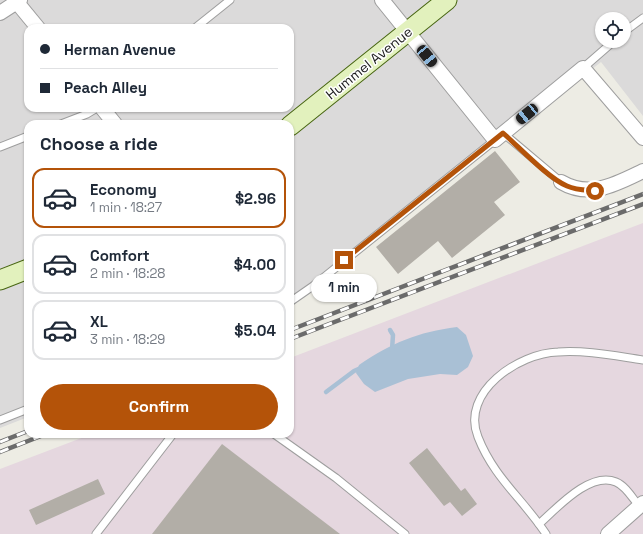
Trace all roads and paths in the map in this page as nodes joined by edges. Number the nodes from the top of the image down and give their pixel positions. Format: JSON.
{"nodes":[{"id":1,"x":230,"y":0,"type":"edge"},
{"id":2,"x":382,"y":0,"type":"edge"},
{"id":3,"x":447,"y":0,"type":"edge"},
{"id":4,"x":18,"y":1,"type":"edge"},
{"id":5,"x":0,"y":13,"type":"edge"},
{"id":6,"x":643,"y":18,"type":"edge"},
{"id":7,"x":35,"y":24,"type":"edge"},
{"id":8,"x":200,"y":24,"type":"edge"},
{"id":9,"x":631,"y":27,"type":"edge"},
{"id":10,"x":407,"y":32,"type":"junction"},
{"id":11,"x":606,"y":48,"type":"edge"},
{"id":12,"x":583,"y":68,"type":"junction"},
{"id":13,"x":90,"y":112,"type":"edge"},
{"id":14,"x":105,"y":112,"type":"edge"},
{"id":15,"x":71,"y":120,"type":"edge"},
{"id":16,"x":112,"y":120,"type":"edge"},
{"id":17,"x":294,"y":123,"type":"edge"},
{"id":18,"x":499,"y":136,"type":"junction"},
{"id":19,"x":24,"y":138,"type":"edge"},
{"id":20,"x":643,"y":138,"type":"edge"},
{"id":21,"x":0,"y":147,"type":"edge"},
{"id":22,"x":643,"y":171,"type":"edge"},
{"id":23,"x":561,"y":182,"type":"joint"},
{"id":24,"x":24,"y":271,"type":"edge"},
{"id":25,"x":0,"y":280,"type":"edge"},
{"id":26,"x":294,"y":299,"type":"edge"},
{"id":27,"x":643,"y":360,"type":"edge"},
{"id":28,"x":24,"y":411,"type":"edge"},
{"id":29,"x":0,"y":420,"type":"edge"},
{"id":30,"x":169,"y":438,"type":"edge"},
{"id":31,"x":280,"y":438,"type":"edge"},
{"id":32,"x":641,"y":505,"type":"edge"},
{"id":33,"x":539,"y":524,"type":"junction"},
{"id":34,"x":96,"y":534,"type":"edge"},
{"id":35,"x":405,"y":534,"type":"edge"},
{"id":36,"x":546,"y":534,"type":"edge"},
{"id":37,"x":608,"y":534,"type":"edge"}],
"edges":[{"from":1,"to":8,"type":"lane"},
{"from":2,"to":10,"type":"street"},
{"from":3,"to":10,"type":"main road","name":"Hummel Avenue"},
{"from":4,"to":5,"type":"street"},
{"from":4,"to":7,"type":"street"},
{"from":6,"to":9,"type":"lane"},
{"from":10,"to":17,"type":"main road","name":"Hummel Avenue"},
{"from":10,"to":18,"type":"street"},
{"from":11,"to":12,"type":"lane"},
{"from":12,"to":18,"type":"street"},
{"from":12,"to":20,"type":"street"},
{"from":13,"to":15,"type":"lane"},
{"from":14,"to":16,"type":"street"},
{"from":18,"to":23,"type":"lane"},
{"from":18,"to":26,"type":"lane"},
{"from":19,"to":21,"type":"lane"},
{"from":22,"to":23,"type":"street"},
{"from":24,"to":25,"type":"main road"},
{"from":27,"to":33,"type":"lane"},
{"from":28,"to":29,"type":"lane"},
{"from":30,"to":34,"type":"lane"},
{"from":31,"to":35,"type":"lane"},
{"from":32,"to":33,"type":"lane"},
{"from":32,"to":37,"type":"street"},
{"from":33,"to":36,"type":"lane"}]}
